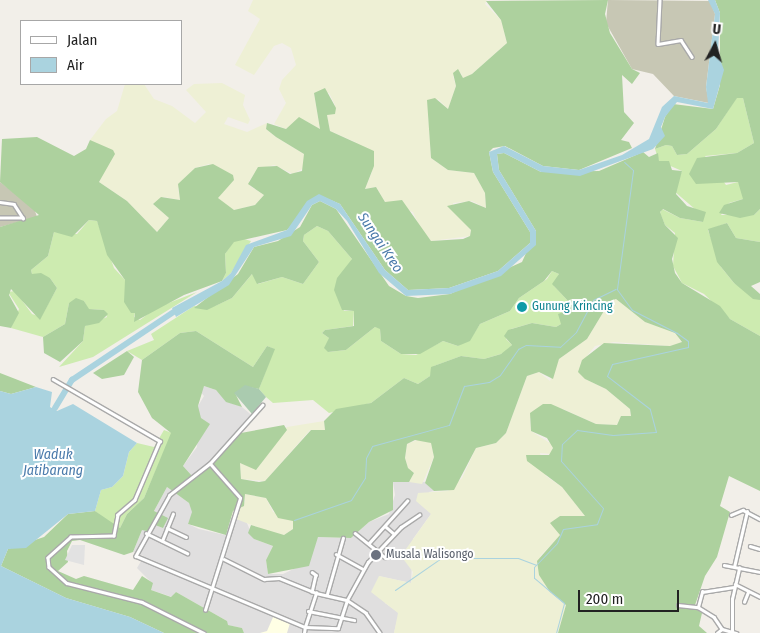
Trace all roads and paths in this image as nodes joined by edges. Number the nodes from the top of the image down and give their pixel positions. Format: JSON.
{"nodes":[{"id":1,"x":660,"y":0,"type":"edge"},
{"id":2,"x":692,"y":57,"type":"dead end"},
{"id":3,"x":0,"y":202,"type":"edge"},
{"id":4,"x":0,"y":218,"type":"edge"},
{"id":5,"x":53,"y":379,"type":"dead end"},
{"id":6,"x":263,"y":405,"type":"dead end"},
{"id":7,"x":210,"y":464,"type":"junction"},
{"id":8,"x":407,"y":502,"type":"dead end"},
{"id":9,"x":747,"y":512,"type":"junction"},
{"id":10,"x":173,"y":514,"type":"dead end"},
{"id":11,"x":419,"y":515,"type":"dead end"},
{"id":12,"x":730,"y":515,"type":"dead end"},
{"id":13,"x":760,"y":519,"type":"edge"},
{"id":14,"x":385,"y":526,"type":"junction"},
{"id":15,"x":167,"y":528,"type":"junction"},
{"id":16,"x":146,"y":533,"type":"junction"},
{"id":17,"x":356,"y":533,"type":"dead end"},
{"id":18,"x":394,"y":534,"type":"junction"},
{"id":19,"x":186,"y":537,"type":"dead end"},
{"id":20,"x":343,"y":538,"type":"dead end"},
{"id":21,"x":162,"y":541,"type":"junction"},
{"id":22,"x":369,"y":543,"type":"junction"},
{"id":23,"x":750,"y":546,"type":"dead end"},
{"id":24,"x":760,"y":549,"type":"edge"},
{"id":25,"x":378,"y":550,"type":"junction"},
{"id":26,"x":187,"y":553,"type":"dead end"},
{"id":27,"x":336,"y":554,"type":"junction"},
{"id":28,"x":385,"y":557,"type":"dead end"},
{"id":29,"x":224,"y":559,"type":"junction"},
{"id":30,"x":724,"y":566,"type":"dead end"},
{"id":31,"x":734,"y":567,"type":"junction"},
{"id":32,"x":738,"y":568,"type":"junction"},
{"id":33,"x":363,"y":569,"type":"junction"},
{"id":34,"x":312,"y":572,"type":"dead end"},
{"id":35,"x":760,"y":572,"type":"edge"},
{"id":36,"x":215,"y":586,"type":"junction"},
{"id":37,"x":734,"y":586,"type":"junction"},
{"id":38,"x":312,"y":592,"type":"junction"},
{"id":39,"x":748,"y":592,"type":"junction"},
{"id":40,"x":316,"y":593,"type":"junction"},
{"id":41,"x":327,"y":594,"type":"junction"},
{"id":42,"x":760,"y":597,"type":"edge"},
{"id":43,"x":347,"y":600,"type":"junction"},
{"id":44,"x":744,"y":602,"type":"dead end"},
{"id":45,"x":678,"y":606,"type":"dead end"},
{"id":46,"x":698,"y":607,"type":"junction"},
{"id":47,"x":205,"y":610,"type":"dead end"},
{"id":48,"x":308,"y":611,"type":"junction"},
{"id":49,"x":341,"y":616,"type":"junction"},
{"id":50,"x":354,"y":620,"type":"dead end"},
{"id":51,"x":304,"y":627,"type":"junction"},
{"id":52,"x":722,"y":629,"type":"junction"},
{"id":53,"x":732,"y":632,"type":"junction"},
{"id":54,"x":204,"y":633,"type":"edge"},
{"id":55,"x":304,"y":633,"type":"edge"},
{"id":56,"x":380,"y":633,"type":"edge"},
{"id":57,"x":717,"y":633,"type":"edge"},
{"id":58,"x":736,"y":633,"type":"edge"}],
"edges":[{"from":1,"to":2,"type":"street"},
{"from":3,"to":4,"type":"street"},
{"from":5,"to":54,"type":"street"},
{"from":6,"to":7,"type":"street"},
{"from":7,"to":16,"type":"street"},
{"from":7,"to":29,"type":"street"},
{"from":8,"to":14,"type":"street"},
{"from":9,"to":12,"type":"street"},
{"from":9,"to":13,"type":"street"},
{"from":9,"to":31,"type":"street"},
{"from":10,"to":15,"type":"street"},
{"from":11,"to":18,"type":"street"},
{"from":14,"to":18,"type":"street"},
{"from":14,"to":22,"type":"street"},
{"from":15,"to":19,"type":"street"},
{"from":15,"to":21,"type":"street"},
{"from":16,"to":21,"type":"street"},
{"from":16,"to":36,"type":"street"},
{"from":17,"to":22,"type":"street"},
{"from":18,"to":25,"type":"street"},
{"from":20,"to":27,"type":"street"},
{"from":21,"to":26,"type":"street"},
{"from":22,"to":25,"type":"street"},
{"from":23,"to":24,"type":"street"},
{"from":25,"to":28,"type":"street"},
{"from":25,"to":33,"type":"street"},
{"from":27,"to":33,"type":"street"},
{"from":27,"to":41,"type":"street"},
{"from":29,"to":36,"type":"street"},
{"from":29,"to":38,"type":"street"},
{"from":30,"to":31,"type":"street"},
{"from":31,"to":32,"type":"street"},
{"from":32,"to":35,"type":"street"},
{"from":32,"to":37,"type":"street"},
{"from":33,"to":43,"type":"street"},
{"from":34,"to":38,"type":"street"},
{"from":36,"to":47,"type":"street"},
{"from":36,"to":51,"type":"street"},
{"from":37,"to":39,"type":"street"},
{"from":37,"to":46,"type":"street"},
{"from":37,"to":53,"type":"street"},
{"from":38,"to":40,"type":"street"},
{"from":39,"to":42,"type":"street"},
{"from":39,"to":44,"type":"street"},
{"from":40,"to":41,"type":"street"},
{"from":40,"to":48,"type":"street"},
{"from":41,"to":43,"type":"street"},
{"from":43,"to":49,"type":"street"},
{"from":43,"to":56,"type":"street"},
{"from":45,"to":46,"type":"street"},
{"from":46,"to":52,"type":"street"},
{"from":48,"to":49,"type":"street"},
{"from":48,"to":51,"type":"street"},
{"from":49,"to":50,"type":"street"},
{"from":49,"to":51,"type":"street"},
{"from":51,"to":55,"type":"street"},
{"from":52,"to":53,"type":"street"},
{"from":52,"to":57,"type":"street"},
{"from":53,"to":58,"type":"street"}]}
